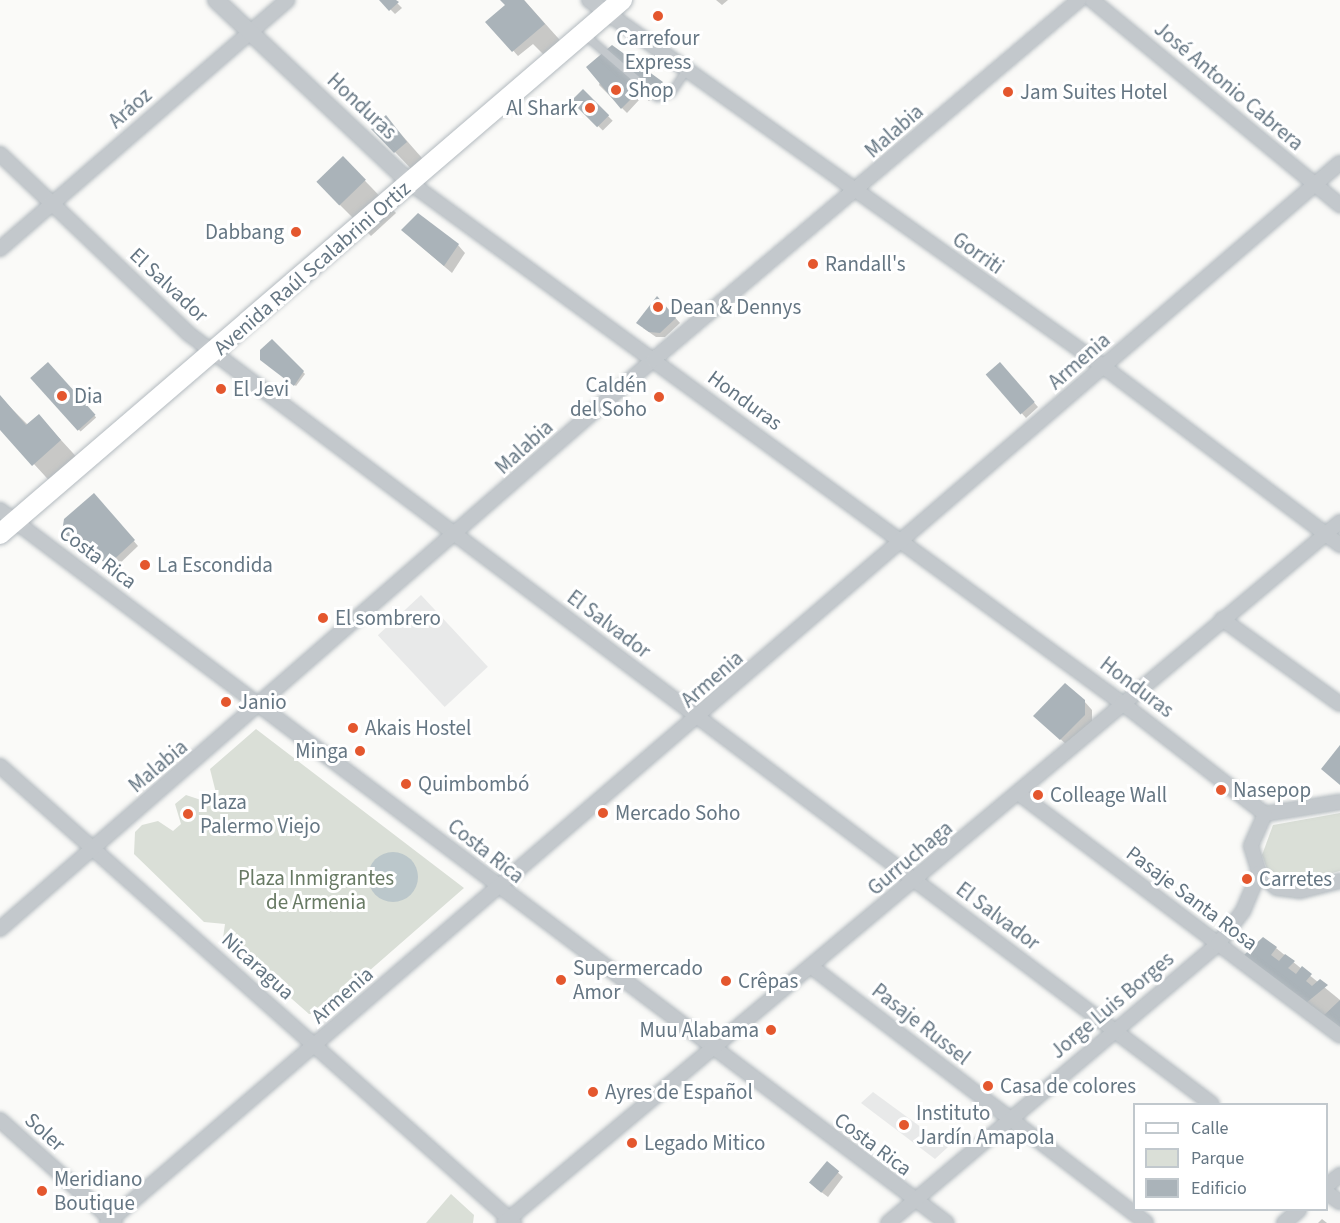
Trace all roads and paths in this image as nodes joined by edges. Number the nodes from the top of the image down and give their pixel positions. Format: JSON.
{"nodes":[{"id":1,"x":216,"y":0,"type":"edge"},
{"id":2,"x":287,"y":0,"type":"edge"},
{"id":3,"x":589,"y":0,"type":"edge"},
{"id":4,"x":622,"y":0,"type":"edge"},
{"id":5,"x":1079,"y":0,"type":"edge"},
{"id":6,"x":1092,"y":0,"type":"edge"},
{"id":7,"x":605,"y":14,"type":"junction"},
{"id":8,"x":250,"y":32,"type":"junction"},
{"id":9,"x":583,"y":33,"type":"junction"},
{"id":10,"x":685,"y":71,"type":"junction"},
{"id":11,"x":0,"y":154,"type":"edge"},
{"id":12,"x":1340,"y":163,"type":"edge"},
{"id":13,"x":410,"y":182,"type":"junction"},
{"id":14,"x":1315,"y":184,"type":"junction"},
{"id":15,"x":855,"y":192,"type":"junction"},
{"id":16,"x":51,"y":203,"type":"junction"},
{"id":17,"x":1340,"y":205,"type":"edge"},
{"id":18,"x":0,"y":249,"type":"edge"},
{"id":19,"x":214,"y":353,"type":"junction"},
{"id":20,"x":653,"y":360,"type":"junction"},
{"id":21,"x":1104,"y":367,"type":"junction"},
{"id":22,"x":5,"y":522,"type":"edge"},
{"id":23,"x":1340,"y":522,"type":"edge"},
{"id":24,"x":456,"y":535,"type":"junction"},
{"id":25,"x":1325,"y":535,"type":"junction"},
{"id":26,"x":903,"y":544,"type":"junction"},
{"id":27,"x":1340,"y":545,"type":"edge"},
{"id":28,"x":1222,"y":618,"type":"junction"},
{"id":29,"x":1122,"y":703,"type":"junction"},
{"id":30,"x":261,"y":704,"type":"junction"},
{"id":31,"x":1340,"y":704,"type":"edge"},
{"id":32,"x":700,"y":717,"type":"junction"},
{"id":33,"x":0,"y":766,"type":"edge"},
{"id":34,"x":1018,"y":793,"type":"junction"},
{"id":35,"x":1340,"y":802,"type":"edge"},
{"id":36,"x":1265,"y":814,"type":"junction"},
{"id":37,"x":94,"y":848,"type":"junction"},
{"id":38,"x":1259,"y":873,"type":"junction"},
{"id":39,"x":915,"y":880,"type":"junction"},
{"id":40,"x":1340,"y":880,"type":"edge"},
{"id":41,"x":499,"y":888,"type":"junction"},
{"id":42,"x":0,"y":929,"type":"edge"},
{"id":43,"x":1218,"y":944,"type":"junction"},
{"id":44,"x":813,"y":968,"type":"junction"},
{"id":45,"x":1113,"y":1029,"type":"junction"},
{"id":46,"x":1340,"y":1036,"type":"edge"},
{"id":47,"x":316,"y":1046,"type":"junction"},
{"id":48,"x":713,"y":1050,"type":"junction"},
{"id":49,"x":1211,"y":1103,"type":"edge"},
{"id":50,"x":0,"y":1120,"type":"edge"},
{"id":51,"x":1011,"y":1120,"type":"junction"},
{"id":52,"x":1340,"y":1175,"type":"edge"},
{"id":53,"x":1328,"y":1184,"type":"edge"},
{"id":54,"x":914,"y":1200,"type":"junction"},
{"id":55,"x":1297,"y":1211,"type":"edge"},
{"id":56,"x":111,"y":1222,"type":"edge"},
{"id":57,"x":509,"y":1222,"type":"edge"},
{"id":58,"x":888,"y":1223,"type":"edge"},
{"id":59,"x":947,"y":1223,"type":"edge"},
{"id":60,"x":1146,"y":1223,"type":"edge"},
{"id":61,"x":1284,"y":1223,"type":"edge"}],
"edges":[{"from":1,"to":8,"type":"street","name":"Honduras"},
{"from":2,"to":8,"type":"street","name":"Aráoz"},
{"from":3,"to":7,"type":"street","name":"Gorriti"},
{"from":4,"to":7,"type":"main road","name":"Avenida Raúl Scalabrini Ortiz"},
{"from":5,"to":15,"type":"street","name":"Malabia"},
{"from":6,"to":14,"type":"street","name":"José Antonio Cabrera"},
{"from":7,"to":9,"type":"main road","name":"Avenida Raúl Scalabrini Ortiz"},
{"from":7,"to":10,"type":"street","name":"Gorriti"},
{"from":8,"to":13,"type":"street","name":"Honduras"},
{"from":8,"to":16,"type":"street","name":"Aráoz"},
{"from":9,"to":10,"type":"lane"},
{"from":9,"to":13,"type":"main road","name":"Avenida Raúl Scalabrini Ortiz"},
{"from":10,"to":15,"type":"street","name":"Gorriti"},
{"from":11,"to":16,"type":"street","name":"El Salvador"},
{"from":12,"to":14,"type":"street","name":"Armenia"},
{"from":13,"to":19,"type":"main road","name":"Avenida Raúl Scalabrini Ortiz"},
{"from":13,"to":20,"type":"street","name":"Honduras"},
{"from":14,"to":17,"type":"street","name":"José Antonio Cabrera"},
{"from":14,"to":21,"type":"street","name":"Armenia"},
{"from":15,"to":20,"type":"street","name":"Malabia"},
{"from":15,"to":21,"type":"street","name":"Gorriti"},
{"from":16,"to":18,"type":"street","name":"Aráoz"},
{"from":16,"to":19,"type":"street","name":"El Salvador"},
{"from":19,"to":22,"type":"main road","name":"Avenida Raúl Scalabrini Ortiz"},
{"from":19,"to":24,"type":"street","name":"El Salvador"},
{"from":20,"to":24,"type":"street","name":"Malabia"},
{"from":20,"to":26,"type":"street","name":"Honduras"},
{"from":21,"to":25,"type":"street","name":"Gorriti"},
{"from":21,"to":26,"type":"street","name":"Armenia"},
{"from":22,"to":30,"type":"street","name":"Costa Rica"},
{"from":23,"to":25,"type":"street","name":"Gurruchaga"},
{"from":24,"to":30,"type":"street","name":"Malabia"},
{"from":24,"to":32,"type":"street","name":"El Salvador"},
{"from":25,"to":27,"type":"street","name":"Gorriti"},
{"from":25,"to":28,"type":"street","name":"Gurruchaga"},
{"from":26,"to":29,"type":"street","name":"Honduras"},
{"from":26,"to":32,"type":"street","name":"Armenia"},
{"from":28,"to":29,"type":"street","name":"Gurruchaga"},
{"from":28,"to":31,"type":"street"},
{"from":29,"to":34,"type":"street","name":"Gurruchaga"},
{"from":29,"to":36,"type":"street","name":"Honduras"},
{"from":30,"to":37,"type":"street","name":"Malabia"},
{"from":30,"to":41,"type":"street","name":"Costa Rica"},
{"from":32,"to":39,"type":"street","name":"El Salvador"},
{"from":32,"to":41,"type":"street","name":"Armenia"},
{"from":33,"to":37,"type":"street","name":"Nicaragua"},
{"from":34,"to":39,"type":"street","name":"Gurruchaga"},
{"from":34,"to":43,"type":"street","name":"Pasaje Santa Rosa"},
{"from":35,"to":36,"type":"street"},
{"from":36,"to":38,"type":"street"},
{"from":37,"to":42,"type":"street","name":"Malabia"},
{"from":37,"to":47,"type":"street","name":"Nicaragua"},
{"from":38,"to":40,"type":"street"},
{"from":38,"to":43,"type":"street","name":"Jorge Luis Borges"},
{"from":39,"to":44,"type":"street","name":"Gurruchaga"},
{"from":39,"to":45,"type":"street","name":"El Salvador"},
{"from":41,"to":47,"type":"street","name":"Armenia"},
{"from":41,"to":48,"type":"street","name":"Costa Rica"},
{"from":43,"to":45,"type":"street","name":"Jorge Luis Borges"},
{"from":43,"to":46,"type":"street","name":"Pasaje Santa Rosa"},
{"from":44,"to":48,"type":"street","name":"Gurruchaga"},
{"from":44,"to":51,"type":"street","name":"Pasaje Russel"},
{"from":45,"to":49,"type":"street","name":"El Salvador"},
{"from":45,"to":51,"type":"street","name":"Jorge Luis Borges"},
{"from":47,"to":56,"type":"street","name":"Armenia"},
{"from":47,"to":57,"type":"street","name":"Nicaragua"},
{"from":48,"to":54,"type":"street","name":"Costa Rica"},
{"from":48,"to":57,"type":"street","name":"Gurruchaga"},
{"from":50,"to":56,"type":"street","name":"Soler"},
{"from":51,"to":54,"type":"street","name":"Jorge Luis Borges"},
{"from":51,"to":60,"type":"street","name":"Pasaje Russel"},
{"from":52,"to":53,"type":"street"},
{"from":54,"to":58,"type":"street","name":"Jorge Luis Borges"},
{"from":54,"to":59,"type":"street","name":"Costa Rica"},
{"from":55,"to":61,"type":"street"}]}
